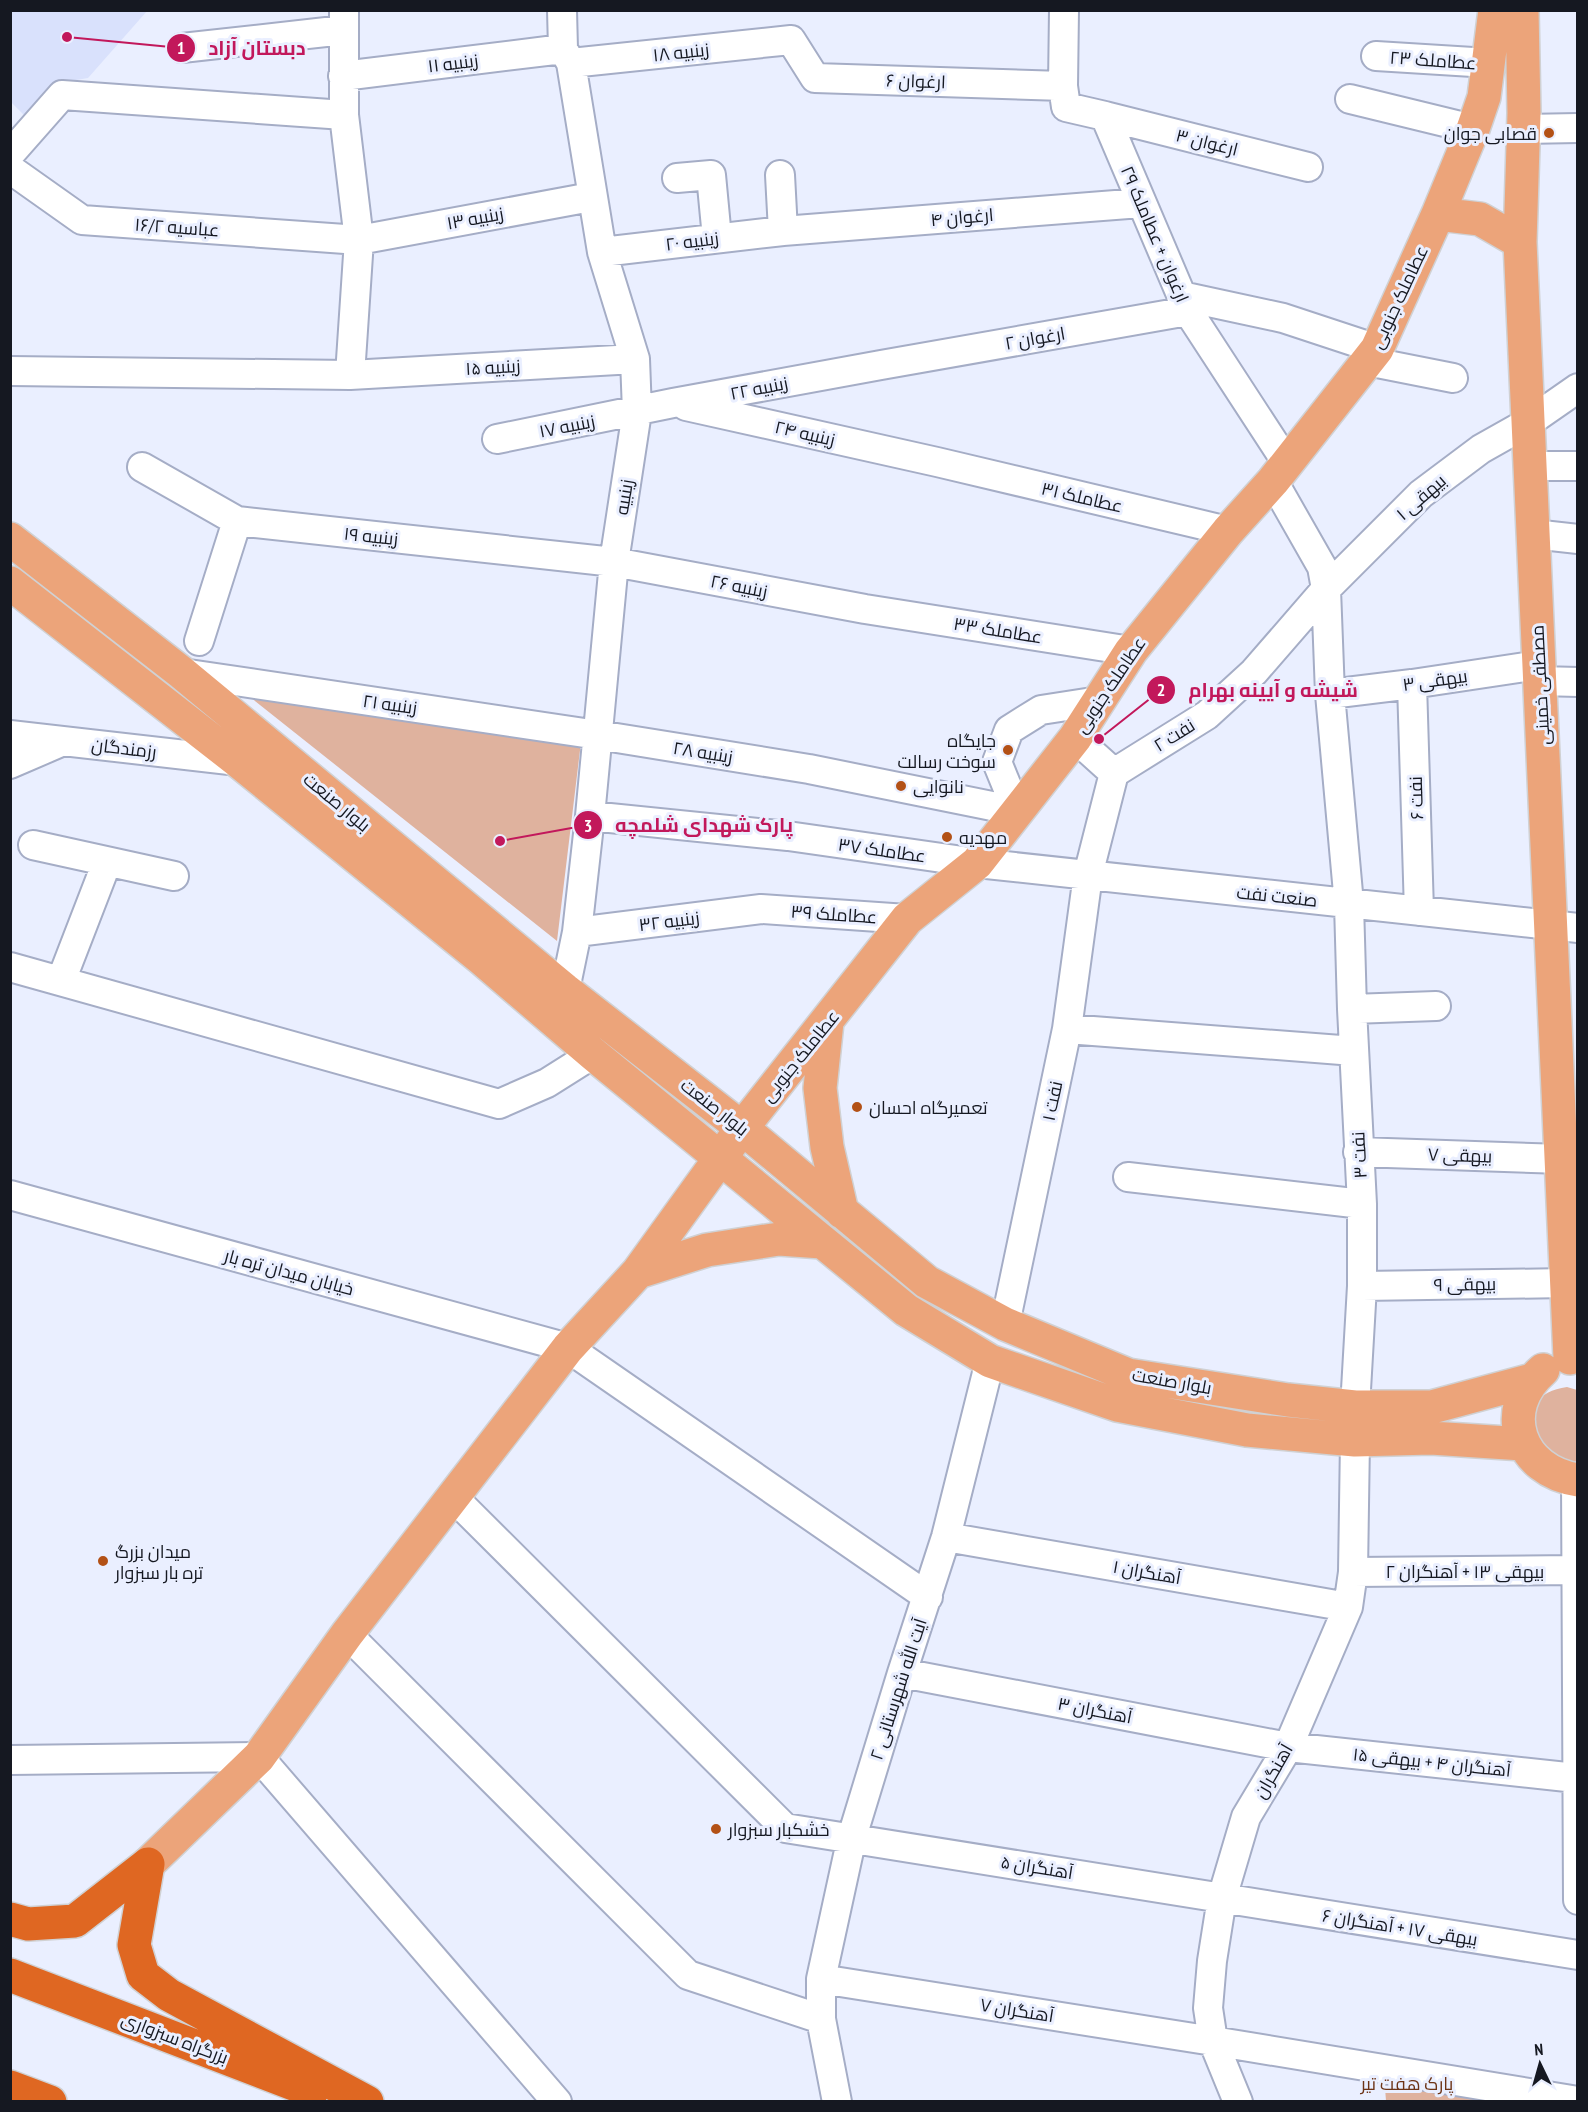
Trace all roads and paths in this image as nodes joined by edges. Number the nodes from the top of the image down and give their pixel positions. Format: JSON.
{"nodes":[{"id":1,"x":562,"y":10,"type":"edge"},
{"id":2,"x":1064,"y":10,"type":"edge"},
{"id":3,"x":1495,"y":10,"type":"edge"},
{"id":4,"x":344,"y":20,"type":"edge"},
{"id":5,"x":1522,"y":23,"type":"edge"},
{"id":6,"x":791,"y":40,"type":"joint"},
{"id":7,"x":182,"y":48,"type":"dead end"},
{"id":8,"x":567,"y":56,"type":"junction"},
{"id":9,"x":1376,"y":56,"type":"dead end"},
{"id":10,"x":1489,"y":63,"type":"junction"},
{"id":11,"x":343,"y":76,"type":"junction"},
{"id":12,"x":1063,"y":86,"type":"junction"},
{"id":13,"x":1350,"y":99,"type":"dead end"},
{"id":14,"x":344,"y":115,"type":"junction"},
{"id":15,"x":1105,"y":116,"type":"junction"},
{"id":16,"x":1578,"y":128,"type":"edge"},
{"id":17,"x":1473,"y":129,"type":"junction"},
{"id":18,"x":1523,"y":129,"type":"junction"},
{"id":19,"x":10,"y":154,"type":"edge"},
{"id":20,"x":1308,"y":167,"type":"dead end"},
{"id":21,"x":10,"y":169,"type":"edge"},
{"id":22,"x":780,"y":174,"type":"dead end"},
{"id":23,"x":676,"y":178,"type":"dead end"},
{"id":24,"x":591,"y":197,"type":"junction"},
{"id":25,"x":1141,"y":203,"type":"junction"},
{"id":26,"x":1438,"y":214,"type":"junction"},
{"id":27,"x":783,"y":231,"type":"junction"},
{"id":28,"x":717,"y":238,"type":"junction"},
{"id":29,"x":359,"y":240,"type":"junction"},
{"id":30,"x":1520,"y":242,"type":"junction"},
{"id":31,"x":602,"y":252,"type":"junction"},
{"id":32,"x":1185,"y":304,"type":"junction"},
{"id":33,"x":1372,"y":355,"type":"junction"},
{"id":34,"x":635,"y":360,"type":"junction"},
{"id":35,"x":881,"y":365,"type":"joint"},
{"id":36,"x":10,"y":370,"type":"edge"},
{"id":37,"x":350,"y":375,"type":"junction"},
{"id":38,"x":1453,"y":378,"type":"dead end"},
{"id":39,"x":1578,"y":388,"type":"edge"},
{"id":40,"x":673,"y":403,"type":"junction"},
{"id":41,"x":638,"y":412,"type":"junction"},
{"id":42,"x":1528,"y":422,"type":"junction"},
{"id":43,"x":497,"y":440,"type":"dead end"},
{"id":44,"x":937,"y":462,"type":"joint"},
{"id":45,"x":1530,"y":466,"type":"junction"},
{"id":46,"x":1578,"y":466,"type":"edge"},
{"id":47,"x":142,"y":467,"type":"dead end"},
{"id":48,"x":1280,"y":472,"type":"junction"},
{"id":49,"x":237,"y":521,"type":"junction"},
{"id":50,"x":1228,"y":531,"type":"junction"},
{"id":51,"x":1533,"y":534,"type":"junction"},
{"id":52,"x":10,"y":539,"type":"edge"},
{"id":53,"x":1578,"y":539,"type":"edge"},
{"id":54,"x":614,"y":562,"type":"junction"},
{"id":55,"x":1324,"y":578,"type":"junction"},
{"id":56,"x":10,"y":583,"type":"edge"},
{"id":57,"x":865,"y":609,"type":"joint"},
{"id":58,"x":199,"y":640,"type":"dead end"},
{"id":59,"x":1131,"y":651,"type":"junction"},
{"id":60,"x":182,"y":673,"type":"junction"},
{"id":61,"x":1540,"y":673,"type":"junction"},
{"id":62,"x":1578,"y":682,"type":"edge"},
{"id":63,"x":1412,"y":684,"type":"junction"},
{"id":64,"x":1330,"y":693,"type":"junction"},
{"id":65,"x":1099,"y":701,"type":"junction"},
{"id":66,"x":10,"y":735,"type":"edge"},
{"id":67,"x":598,"y":735,"type":"junction"},
{"id":68,"x":1075,"y":738,"type":"junction"},
{"id":69,"x":64,"y":741,"type":"junction"},
{"id":70,"x":238,"y":761,"type":"junction"},
{"id":71,"x":10,"y":764,"type":"edge"},
{"id":72,"x":1114,"y":773,"type":"junction"},
{"id":73,"x":1017,"y":811,"type":"junction"},
{"id":74,"x":590,"y":816,"type":"junction"},
{"id":75,"x":33,"y":845,"type":"dead end"},
{"id":76,"x":107,"y":862,"type":"junction"},
{"id":77,"x":977,"y":863,"type":"junction"},
{"id":78,"x":174,"y":876,"type":"dead end"},
{"id":79,"x":1089,"y":876,"type":"junction"},
{"id":80,"x":1349,"y":904,"type":"junction"},
{"id":81,"x":761,"y":909,"type":"joint"},
{"id":82,"x":1419,"y":911,"type":"junction"},
{"id":83,"x":907,"y":919,"type":"junction"},
{"id":84,"x":1564,"y":927,"type":"edge"},
{"id":85,"x":577,"y":932,"type":"junction"},
{"id":86,"x":491,"y":948,"type":"junction"},
{"id":87,"x":10,"y":967,"type":"edge"},
{"id":88,"x":61,"y":981,"type":"junction"},
{"id":89,"x":565,"y":990,"type":"junction"},
{"id":90,"x":1436,"y":1006,"type":"dead end"},
{"id":91,"x":1352,"y":1009,"type":"junction"},
{"id":92,"x":827,"y":1022,"type":"junction"},
{"id":93,"x":1067,"y":1029,"type":"junction"},
{"id":94,"x":1354,"y":1050,"type":"junction"},
{"id":95,"x":593,"y":1054,"type":"junction"},
{"id":96,"x":742,"y":1128,"type":"junction"},
{"id":97,"x":1358,"y":1152,"type":"junction"},
{"id":98,"x":720,"y":1157,"type":"junction"},
{"id":99,"x":1562,"y":1159,"type":"junction"},
{"id":100,"x":1128,"y":1177,"type":"dead end"},
{"id":101,"x":10,"y":1195,"type":"edge"},
{"id":102,"x":1362,"y":1204,"type":"junction"},
{"id":103,"x":842,"y":1212,"type":"junction"},
{"id":104,"x":822,"y":1242,"type":"junction"},
{"id":105,"x":638,"y":1272,"type":"junction"},
{"id":106,"x":927,"y":1282,"type":"junction"},
{"id":107,"x":1567,"y":1283,"type":"junction"},
{"id":108,"x":1362,"y":1286,"type":"junction"},
{"id":109,"x":906,"y":1310,"type":"junction"},
{"id":110,"x":1005,"y":1324,"type":"junction"},
{"id":111,"x":568,"y":1348,"type":"junction"},
{"id":112,"x":1574,"y":1359,"type":"edge"},
{"id":113,"x":990,"y":1361,"type":"junction"},
{"id":114,"x":1532,"y":1380,"type":"junction"},
{"id":115,"x":1355,"y":1407,"type":"junction"},
{"id":116,"x":1355,"y":1440,"type":"junction"},
{"id":117,"x":1523,"y":1444,"type":"junction"},
{"id":118,"x":1577,"y":1480,"type":"edge"},
{"id":119,"x":453,"y":1497,"type":"junction"},
{"id":120,"x":946,"y":1538,"type":"junction"},
{"id":121,"x":1576,"y":1570,"type":"edge"},
{"id":122,"x":1353,"y":1572,"type":"junction"},
{"id":123,"x":928,"y":1597,"type":"junction"},
{"id":124,"x":1348,"y":1607,"type":"junction"},
{"id":125,"x":347,"y":1634,"type":"junction"},
{"id":126,"x":902,"y":1673,"type":"junction"},
{"id":127,"x":1288,"y":1747,"type":"junction"},
{"id":128,"x":259,"y":1757,"type":"junction"},
{"id":129,"x":10,"y":1760,"type":"edge"},
{"id":130,"x":1576,"y":1778,"type":"edge"},
{"id":131,"x":852,"y":1837,"type":"junction"},
{"id":132,"x":148,"y":1864,"type":"junction"},
{"id":133,"x":1577,"y":1896,"type":"edge"},
{"id":134,"x":1222,"y":1898,"type":"junction"},
{"id":135,"x":10,"y":1919,"type":"edge"},
{"id":136,"x":1578,"y":1955,"type":"edge"},
{"id":137,"x":10,"y":1975,"type":"edge"},
{"id":138,"x":821,"y":1979,"type":"junction"},
{"id":139,"x":821,"y":2019,"type":"junction"},
{"id":140,"x":1213,"y":2041,"type":"junction"},
{"id":141,"x":10,"y":2087,"type":"edge"},
{"id":142,"x":50,"y":2102,"type":"edge"},
{"id":143,"x":339,"y":2102,"type":"edge"},
{"id":144,"x":368,"y":2102,"type":"edge"},
{"id":145,"x":557,"y":2102,"type":"edge"},
{"id":146,"x":837,"y":2102,"type":"edge"},
{"id":147,"x":1238,"y":2102,"type":"edge"},
{"id":148,"x":1578,"y":2102,"type":"edge"}],
"edges":[{"from":1,"to":8,"type":"street","name":"زینبیه"},
{"from":2,"to":12,"type":"street"},
{"from":3,"to":10,"type":"main road"},
{"from":4,"to":7,"type":"street"},
{"from":4,"to":11,"type":"street"},
{"from":5,"to":18,"type":"main road","name":"مصطفی خمینی"},
{"from":5,"to":26,"type":"main road"},
{"from":6,"to":8,"type":"street","name":"زینبیه ۱۸"},
{"from":6,"to":12,"type":"street","name":"ارغوان ۶"},
{"from":8,"to":11,"type":"street","name":"زینبیه ۱۱"},
{"from":8,"to":24,"type":"street","name":"زینبیه"},
{"from":9,"to":10,"type":"street","name":"عطاملک ۲۳"},
{"from":10,"to":17,"type":"main road"},
{"from":11,"to":14,"type":"street"},
{"from":12,"to":15,"type":"street"},
{"from":13,"to":17,"type":"street"},
{"from":14,"to":19,"type":"street"},
{"from":14,"to":29,"type":"street"},
{"from":15,"to":20,"type":"street","name":"ارغوان ۳"},
{"from":15,"to":25,"type":"street","name":"ارغوان + عطاملک ۲۹"},
{"from":16,"to":18,"type":"street"},
{"from":17,"to":26,"type":"main road"},
{"from":18,"to":30,"type":"main road","name":"مصطفی خمینی"},
{"from":21,"to":29,"type":"street","name":"عباسیه ۱۶/۲"},
{"from":22,"to":27,"type":"street"},
{"from":23,"to":28,"type":"street"},
{"from":24,"to":29,"type":"street","name":"زینبیه ۱۳"},
{"from":24,"to":31,"type":"street","name":"زینبیه"},
{"from":25,"to":27,"type":"street","name":"ارغوان ۴"},
{"from":25,"to":32,"type":"street","name":"ارغوان + عطاملک ۲۹"},
{"from":26,"to":30,"type":"main road"},
{"from":26,"to":33,"type":"main road","name":"عطاملک جنوبی"},
{"from":27,"to":28,"type":"street","name":"زینبیه ۲۰"},
{"from":28,"to":31,"type":"street","name":"زینبیه ۲۰"},
{"from":29,"to":37,"type":"street"},
{"from":30,"to":42,"type":"main road","name":"مصطفی خمینی"},
{"from":31,"to":34,"type":"street","name":"زینبیه"},
{"from":32,"to":33,"type":"street"},
{"from":32,"to":35,"type":"street","name":"ارغوان ۲"},
{"from":32,"to":48,"type":"street","name":"ارغوان + عطاملک ۲۹"},
{"from":33,"to":38,"type":"street"},
{"from":33,"to":48,"type":"main road","name":"عطاملک جنوبی"},
{"from":34,"to":37,"type":"street","name":"زینبیه ۱۵"},
{"from":34,"to":41,"type":"street","name":"زینبیه"},
{"from":35,"to":40,"type":"street","name":"زینبیه ۲۲"},
{"from":36,"to":37,"type":"street","name":"زینبیه ۱۵"},
{"from":39,"to":42,"type":"street","name":"بیهقی ۱"},
{"from":40,"to":41,"type":"street","name":"زینبیه ۲۲"},
{"from":40,"to":44,"type":"street","name":"زینبیه ۲۴"},
{"from":41,"to":43,"type":"street","name":"زینبیه ۱۷"},
{"from":41,"to":54,"type":"street","name":"زینبیه"},
{"from":42,"to":45,"type":"main road","name":"مصطفی خمینی"},
{"from":42,"to":55,"type":"street","name":"بیهقی ۱"},
{"from":44,"to":50,"type":"street","name":"عطاملک ۳۱"},
{"from":45,"to":46,"type":"street"},
{"from":45,"to":51,"type":"main road","name":"مصطفی خمینی"},
{"from":47,"to":49,"type":"street","name":"زینبیه ۱۹"},
{"from":48,"to":50,"type":"main road","name":"عطاملک جنوبی"},
{"from":48,"to":55,"type":"street","name":"ارغوان + عطاملک ۲۹"},
{"from":49,"to":54,"type":"street","name":"زینبیه ۱۹"},
{"from":49,"to":58,"type":"street"},
{"from":50,"to":59,"type":"main road","name":"عطاملک جنوبی"},
{"from":51,"to":53,"type":"street"},
{"from":51,"to":61,"type":"main road","name":"مصطفی خمینی"},
{"from":52,"to":60,"type":"main road","name":"بلوار صنعت"},
{"from":54,"to":57,"type":"street","name":"زینبیه ۲۶"},
{"from":54,"to":67,"type":"street","name":"زینبیه"},
{"from":55,"to":64,"type":"street","name":"نفت ۳"},
{"from":55,"to":72,"type":"street","name":"نفت ۲"},
{"from":56,"to":70,"type":"main road","name":"بلوار صنعت"},
{"from":57,"to":59,"type":"street","name":"عطاملک ۳۳"},
{"from":59,"to":65,"type":"main road","name":"عطاملک جنوبی"},
{"from":60,"to":67,"type":"street","name":"زینبیه ۲۱"},
{"from":60,"to":86,"type":"main road","name":"بلوار صنعت"},
{"from":61,"to":62,"type":"street","name":"بیهقی ۳"},
{"from":61,"to":63,"type":"street","name":"بیهقی ۳"},
{"from":61,"to":84,"type":"main road","name":"مصطفی خمینی"},
{"from":63,"to":64,"type":"street","name":"بیهقی ۳"},
{"from":63,"to":82,"type":"street","name":"نفت ۶"},
{"from":64,"to":80,"type":"street","name":"نفت ۳"},
{"from":65,"to":68,"type":"main road","name":"عطاملک جنوبی"},
{"from":65,"to":73,"type":"street"},
{"from":66,"to":69,"type":"street","name":"رزمندگان"},
{"from":67,"to":73,"type":"street","name":"زینبیه ۲۸"},
{"from":67,"to":74,"type":"street","name":"زینبیه"},
{"from":68,"to":72,"type":"street"},
{"from":68,"to":73,"type":"main road","name":"عطاملک جنوبی"},
{"from":69,"to":70,"type":"street","name":"رزمندگان"},
{"from":69,"to":71,"type":"street"},
{"from":70,"to":86,"type":"main road","name":"بلوار صنعت"},
{"from":72,"to":79,"type":"street"},
{"from":73,"to":77,"type":"main road","name":"عطاملک جنوبی"},
{"from":74,"to":77,"type":"street","name":"عطاملک ۳۷"},
{"from":74,"to":85,"type":"street","name":"زینبیه"},
{"from":75,"to":76,"type":"street"},
{"from":76,"to":78,"type":"street"},
{"from":76,"to":88,"type":"street"},
{"from":77,"to":79,"type":"street","name":"صنعت نفت"},
{"from":77,"to":83,"type":"main road","name":"عطاملک جنوبی"},
{"from":79,"to":80,"type":"street","name":"صنعت نفت"},
{"from":79,"to":93,"type":"street","name":"نفت ۱"},
{"from":80,"to":82,"type":"street","name":"صنعت نفت"},
{"from":80,"to":91,"type":"street","name":"نفت ۳"},
{"from":81,"to":83,"type":"street","name":"عطاملک ۳۹"},
{"from":81,"to":85,"type":"street","name":"زینبیه ۳۲"},
{"from":82,"to":84,"type":"street","name":"صنعت نفت"},
{"from":83,"to":92,"type":"main road","name":"عطاملک جنوبی"},
{"from":84,"to":99,"type":"main road","name":"مصطفی خمینی"},
{"from":85,"to":89,"type":"street","name":"زینبیه"},
{"from":86,"to":89,"type":"main road","name":"بلوار صنعت"},
{"from":86,"to":95,"type":"main road","name":"بلوار صنعت"},
{"from":87,"to":88,"type":"street"},
{"from":88,"to":95,"type":"street"},
{"from":89,"to":96,"type":"main road","name":"بلوار صنعت"},
{"from":90,"to":91,"type":"street"},
{"from":91,"to":94,"type":"street","name":"نفت ۳"},
{"from":92,"to":96,"type":"main road","name":"عطاملک جنوبی"},
{"from":92,"to":103,"type":"main road"},
{"from":93,"to":94,"type":"street"},
{"from":93,"to":110,"type":"street","name":"نفت ۱"},
{"from":94,"to":97,"type":"street","name":"نفت ۳"},
{"from":95,"to":98,"type":"main road","name":"بلوار صنعت"},
{"from":96,"to":98,"type":"main road","name":"عطاملک جنوبی"},
{"from":96,"to":103,"type":"main road","name":"بلوار صنعت"},
{"from":97,"to":99,"type":"street","name":"بیهقی ۷"},
{"from":97,"to":102,"type":"street","name":"نفت ۳"},
{"from":98,"to":104,"type":"main road","name":"بلوار صنعت"},
{"from":98,"to":105,"type":"main road","name":"عطاملک جنوبی"},
{"from":99,"to":107,"type":"main road","name":"مصطفی خمینی"},
{"from":100,"to":102,"type":"street"},
{"from":101,"to":111,"type":"street","name":"خیابان میدان تره بار"},
{"from":102,"to":108,"type":"street","name":"نفت ۳"},
{"from":103,"to":106,"type":"main road","name":"بلوار صنعت"},
{"from":104,"to":105,"type":"main road"},
{"from":104,"to":109,"type":"main road","name":"بلوار صنعت"},
{"from":105,"to":111,"type":"main road","name":"عطاملک جنوبی"},
{"from":106,"to":109,"type":"main road"},
{"from":106,"to":110,"type":"main road","name":"بلوار صنعت"},
{"from":107,"to":108,"type":"street","name":"بیهقی ۹"},
{"from":107,"to":112,"type":"main road","name":"مصطفی خمینی"},
{"from":108,"to":115,"type":"street","name":"نفت ۳"},
{"from":109,"to":113,"type":"main road","name":"بلوار صنعت"},
{"from":110,"to":115,"type":"main road","name":"بلوار صنعت"},
{"from":111,"to":119,"type":"main road","name":"عطاملک جنوبی"},
{"from":111,"to":123,"type":"street","name":"خیابان میدان تره بار"},
{"from":112,"to":114,"type":"main road"},
{"from":113,"to":116,"type":"main road","name":"بلوار صنعت"},
{"from":113,"to":120,"type":"street","name":"آیت الله شهرستانی ۲"},
{"from":114,"to":115,"type":"main road","name":"بلوار صنعت"},
{"from":114,"to":117,"type":"main road"},
{"from":116,"to":117,"type":"main road","name":"بلوار صنعت"},
{"from":116,"to":122,"type":"street","name":"آهنگران"},
{"from":117,"to":118,"type":"main road"},
{"from":118,"to":121,"type":"street"},
{"from":119,"to":125,"type":"main road","name":"عطاملک جنوبی"},
{"from":119,"to":131,"type":"street","name":"آهنگران ۵"},
{"from":120,"to":123,"type":"street","name":"آیت الله شهرستانی ۲"},
{"from":120,"to":124,"type":"street","name":"آهنگران ۱"},
{"from":121,"to":122,"type":"street","name":"بیهقی ۱۳ + آهنگران ۲"},
{"from":121,"to":130,"type":"street"},
{"from":122,"to":124,"type":"street","name":"آهنگران"},
{"from":123,"to":126,"type":"street","name":"آیت الله شهرستانی ۲"},
{"from":124,"to":127,"type":"street","name":"آهنگران"},
{"from":125,"to":128,"type":"main road","name":"عطاملک جنوبی"},
{"from":125,"to":139,"type":"street"},
{"from":126,"to":127,"type":"street","name":"آهنگران ۳"},
{"from":126,"to":131,"type":"street","name":"آیت الله شهرستانی ۲"},
{"from":127,"to":130,"type":"street","name":"آهنگران ۴ + بیهقی ۱۵"},
{"from":127,"to":134,"type":"street","name":"آهنگران"},
{"from":128,"to":129,"type":"street"},
{"from":128,"to":132,"type":"main road","name":"عطاملک جنوبی"},
{"from":128,"to":145,"type":"street"},
{"from":130,"to":133,"type":"street"},
{"from":131,"to":134,"type":"street","name":"آهنگران ۵"},
{"from":131,"to":138,"type":"street","name":"آیت الله شهرستانی ۲"},
{"from":132,"to":135,"type":"highway"},
{"from":132,"to":144,"type":"highway"},
{"from":134,"to":136,"type":"street","name":"بیهقی ۱۷ + آهنگران ۶"},
{"from":134,"to":140,"type":"street","name":"آهنگران"},
{"from":137,"to":143,"type":"highway","name":"بزرگراه سبزواری"},
{"from":138,"to":139,"type":"street","name":"آیت الله شهرستانی ۲"},
{"from":138,"to":140,"type":"street","name":"آهنگران ۷"},
{"from":139,"to":146,"type":"street","name":"آیت الله شهرستانی ۲"},
{"from":140,"to":147,"type":"street","name":"آهنگران"},
{"from":140,"to":148,"type":"street","name":"آهنگران ۷"},
{"from":141,"to":142,"type":"highway"}]}
